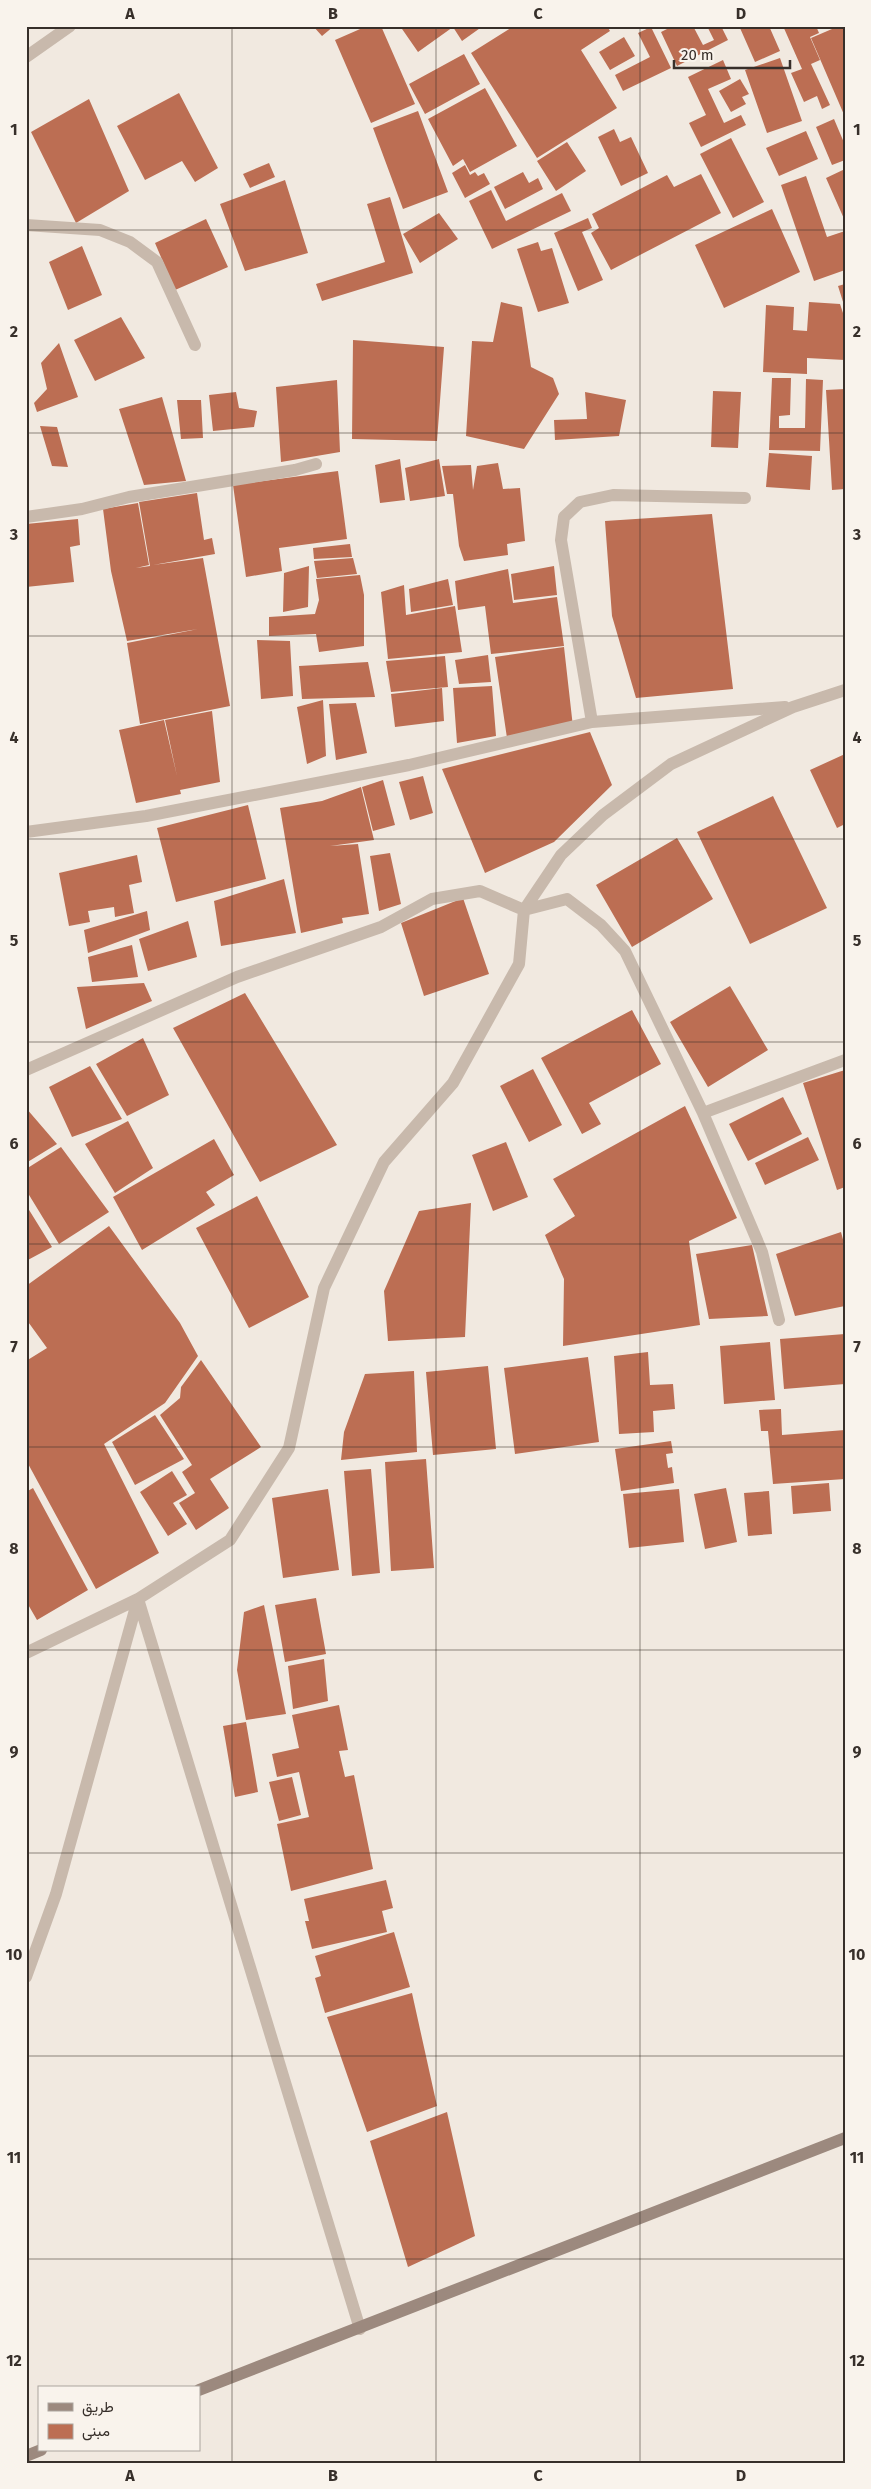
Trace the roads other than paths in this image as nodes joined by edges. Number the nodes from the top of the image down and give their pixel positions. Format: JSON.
{"nodes":[{"id":1,"x":70,"y":26,"type":"edge"},
{"id":2,"x":26,"y":57,"type":"edge"},
{"id":3,"x":26,"y":225,"type":"edge"},
{"id":4,"x":195,"y":345,"type":"dead end"},
{"id":5,"x":316,"y":464,"type":"dead end"},
{"id":6,"x":745,"y":498,"type":"dead end"},
{"id":7,"x":26,"y":517,"type":"edge"},
{"id":8,"x":845,"y":690,"type":"edge"},
{"id":9,"x":793,"y":707,"type":"junction"},
{"id":10,"x":592,"y":722,"type":"junction"},
{"id":11,"x":26,"y":832,"type":"edge"},
{"id":12,"x":524,"y":910,"type":"junction"},
{"id":13,"x":845,"y":1060,"type":"edge"},
{"id":14,"x":26,"y":1070,"type":"edge"},
{"id":15,"x":703,"y":1113,"type":"junction"},
{"id":16,"x":779,"y":1320,"type":"dead end"},
{"id":17,"x":138,"y":1599,"type":"junction"},
{"id":18,"x":26,"y":1653,"type":"edge"},
{"id":19,"x":26,"y":1977,"type":"edge"},
{"id":20,"x":845,"y":2138,"type":"edge"},
{"id":21,"x":360,"y":2329,"type":"junction"},
{"id":22,"x":200,"y":2390,"type":"edge"},
{"id":23,"x":38,"y":2451,"type":"edge"},
{"id":24,"x":26,"y":2456,"type":"edge"}],
"edges":[{"from":1,"to":2,"type":"street"},
{"from":3,"to":4,"type":"street"},
{"from":5,"to":7,"type":"street"},
{"from":6,"to":10,"type":"street"},
{"from":8,"to":9,"type":"street"},
{"from":9,"to":10,"type":"street"},
{"from":9,"to":12,"type":"street"},
{"from":10,"to":11,"type":"street"},
{"from":12,"to":14,"type":"street"},
{"from":12,"to":15,"type":"street"},
{"from":12,"to":17,"type":"street"},
{"from":13,"to":15,"type":"street"},
{"from":15,"to":16,"type":"street"},
{"from":17,"to":18,"type":"street"},
{"from":17,"to":19,"type":"street"},
{"from":17,"to":21,"type":"street"},
{"from":20,"to":21,"type":"street"},
{"from":21,"to":22,"type":"street"},
{"from":23,"to":24,"type":"street"}]}
